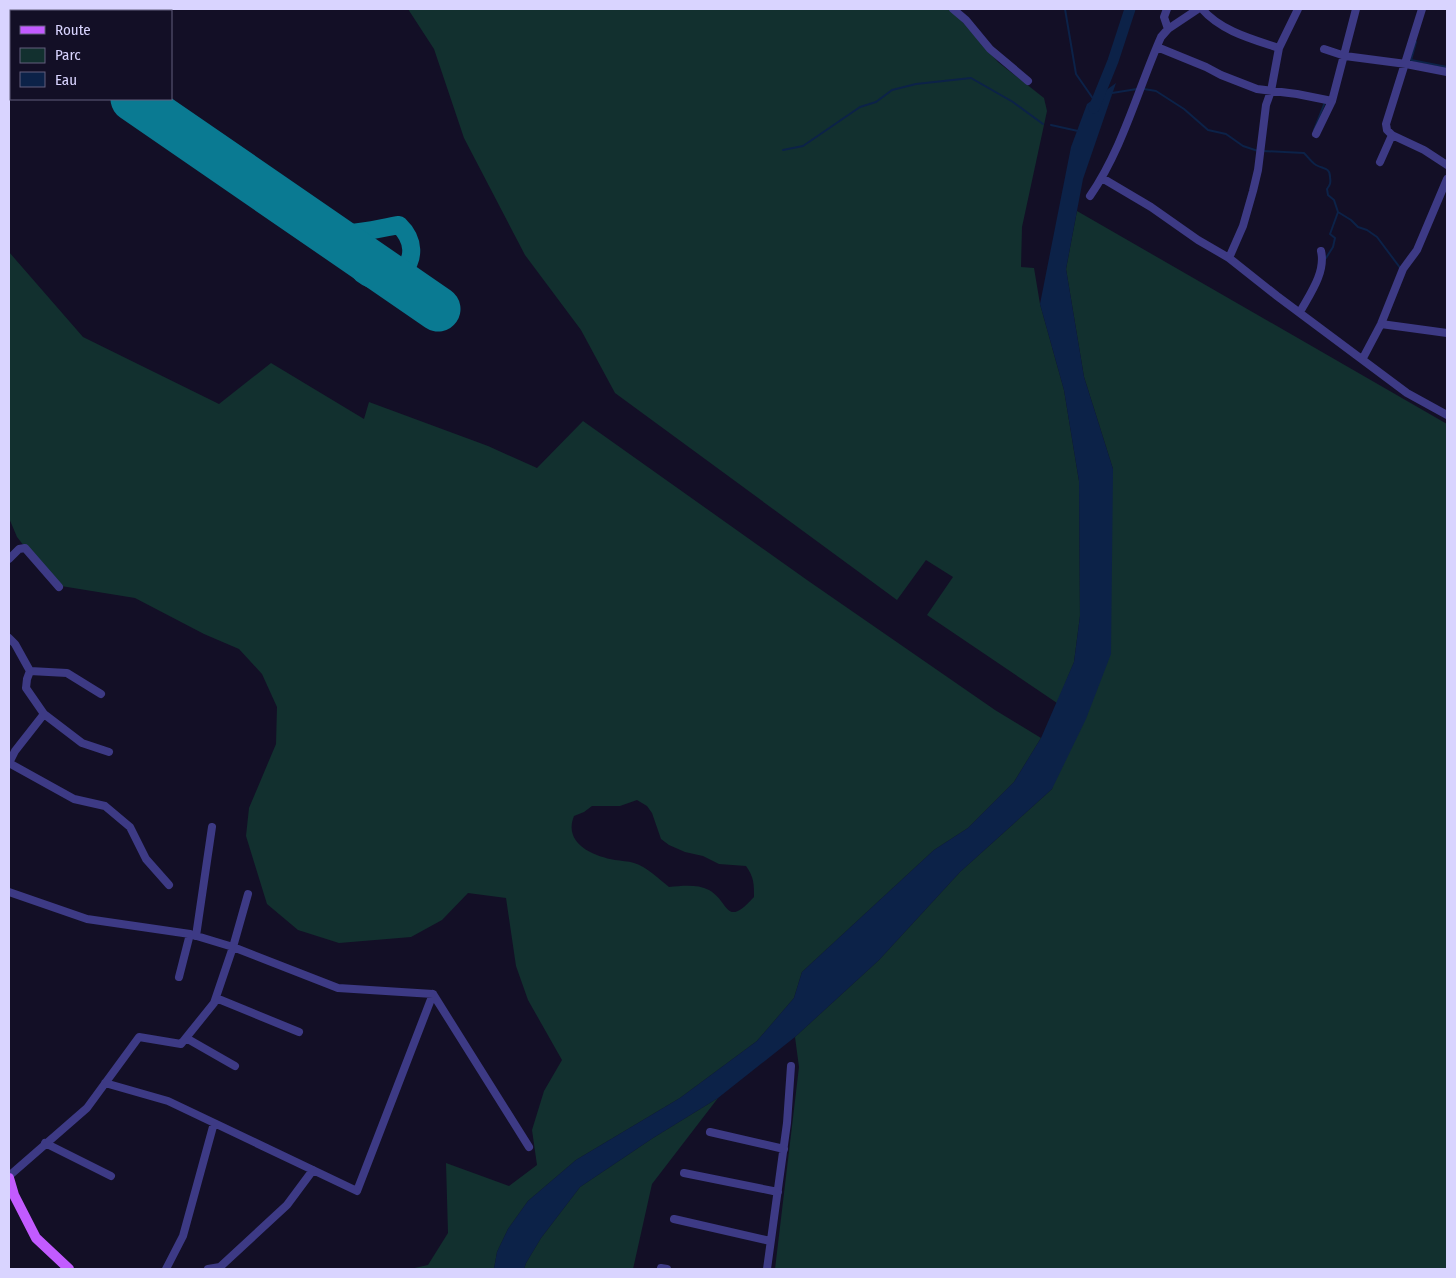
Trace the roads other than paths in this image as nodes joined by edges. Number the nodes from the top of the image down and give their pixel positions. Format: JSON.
{"nodes":[{"id":1,"x":953,"y":9,"type":"edge"},
{"id":2,"x":1166,"y":9,"type":"edge"},
{"id":3,"x":1198,"y":9,"type":"edge"},
{"id":4,"x":1202,"y":9,"type":"edge"},
{"id":5,"x":1298,"y":9,"type":"edge"},
{"id":6,"x":1356,"y":9,"type":"edge"},
{"id":7,"x":1422,"y":9,"type":"edge"},
{"id":8,"x":1168,"y":29,"type":"junction"},
{"id":9,"x":1157,"y":47,"type":"junction"},
{"id":10,"x":1279,"y":48,"type":"junction"},
{"id":11,"x":1324,"y":49,"type":"dead end"},
{"id":12,"x":1345,"y":56,"type":"junction"},
{"id":13,"x":1406,"y":64,"type":"junction"},
{"id":14,"x":1447,"y":72,"type":"edge"},
{"id":15,"x":1028,"y":81,"type":"dead end"},
{"id":16,"x":1271,"y":91,"type":"junction"},
{"id":17,"x":1332,"y":101,"type":"junction"},
{"id":18,"x":1316,"y":134,"type":"dead end"},
{"id":19,"x":1392,"y":135,"type":"junction"},
{"id":20,"x":1380,"y":162,"type":"dead end"},
{"id":21,"x":1447,"y":165,"type":"edge"},
{"id":22,"x":1102,"y":178,"type":"junction"},
{"id":23,"x":1447,"y":179,"type":"edge"},
{"id":24,"x":1090,"y":196,"type":"dead end"},
{"id":25,"x":1321,"y":251,"type":"dead end"},
{"id":26,"x":1229,"y":258,"type":"junction"},
{"id":27,"x":1300,"y":312,"type":"junction"},
{"id":28,"x":1381,"y":324,"type":"junction"},
{"id":29,"x":1447,"y":333,"type":"edge"},
{"id":30,"x":1363,"y":358,"type":"junction"},
{"id":31,"x":1447,"y":415,"type":"edge"},
{"id":32,"x":9,"y":559,"type":"edge"},
{"id":33,"x":58,"y":587,"type":"dead end"},
{"id":34,"x":9,"y":638,"type":"edge"},
{"id":35,"x":30,"y":670,"type":"junction"},
{"id":36,"x":102,"y":694,"type":"dead end"},
{"id":37,"x":44,"y":714,"type":"junction"},
{"id":38,"x":12,"y":749,"type":"edge"},
{"id":39,"x":109,"y":752,"type":"dead end"},
{"id":40,"x":9,"y":763,"type":"edge"},
{"id":41,"x":212,"y":827,"type":"dead end"},
{"id":42,"x":169,"y":885,"type":"dead end"},
{"id":43,"x":9,"y":892,"type":"edge"},
{"id":44,"x":248,"y":894,"type":"dead end"},
{"id":45,"x":193,"y":935,"type":"junction"},
{"id":46,"x":233,"y":948,"type":"junction"},
{"id":47,"x":179,"y":977,"type":"dead end"},
{"id":48,"x":433,"y":994,"type":"junction"},
{"id":49,"x":216,"y":998,"type":"junction"},
{"id":50,"x":299,"y":1032,"type":"dead end"},
{"id":51,"x":186,"y":1038,"type":"junction"},
{"id":52,"x":235,"y":1066,"type":"dead end"},
{"id":53,"x":791,"y":1066,"type":"dead end"},
{"id":54,"x":105,"y":1083,"type":"junction"},
{"id":55,"x":214,"y":1123,"type":"junction"},
{"id":56,"x":710,"y":1132,"type":"dead end"},
{"id":57,"x":45,"y":1143,"type":"junction"},
{"id":58,"x":529,"y":1147,"type":"dead end"},
{"id":59,"x":784,"y":1149,"type":"junction"},
{"id":60,"x":312,"y":1170,"type":"junction"},
{"id":61,"x":684,"y":1173,"type":"dead end"},
{"id":62,"x":111,"y":1176,"type":"dead end"},
{"id":63,"x":9,"y":1177,"type":"edge"},
{"id":64,"x":778,"y":1192,"type":"junction"},
{"id":65,"x":674,"y":1219,"type":"dead end"},
{"id":66,"x":770,"y":1241,"type":"junction"},
{"id":67,"x":69,"y":1269,"type":"edge"},
{"id":68,"x":166,"y":1269,"type":"edge"},
{"id":69,"x":208,"y":1269,"type":"edge"},
{"id":70,"x":767,"y":1269,"type":"edge"}],
"edges":[{"from":1,"to":15,"type":"street"},
{"from":2,"to":8,"type":"street"},
{"from":3,"to":8,"type":"street"},
{"from":4,"to":10,"type":"street"},
{"from":5,"to":10,"type":"street"},
{"from":6,"to":12,"type":"street"},
{"from":7,"to":13,"type":"street"},
{"from":8,"to":9,"type":"street"},
{"from":9,"to":16,"type":"street"},
{"from":9,"to":22,"type":"street"},
{"from":10,"to":16,"type":"street"},
{"from":11,"to":12,"type":"street"},
{"from":12,"to":13,"type":"street"},
{"from":12,"to":17,"type":"street"},
{"from":13,"to":14,"type":"street"},
{"from":13,"to":19,"type":"street"},
{"from":16,"to":17,"type":"street"},
{"from":16,"to":26,"type":"street"},
{"from":17,"to":18,"type":"street"},
{"from":19,"to":20,"type":"street"},
{"from":19,"to":21,"type":"street"},
{"from":22,"to":24,"type":"street"},
{"from":22,"to":26,"type":"street"},
{"from":23,"to":28,"type":"street"},
{"from":25,"to":27,"type":"street"},
{"from":26,"to":27,"type":"street"},
{"from":27,"to":30,"type":"street"},
{"from":28,"to":29,"type":"street"},
{"from":28,"to":30,"type":"street"},
{"from":30,"to":31,"type":"street"},
{"from":32,"to":33,"type":"street"},
{"from":34,"to":35,"type":"street"},
{"from":35,"to":36,"type":"street"},
{"from":35,"to":37,"type":"street"},
{"from":37,"to":38,"type":"street"},
{"from":37,"to":39,"type":"street"},
{"from":38,"to":40,"type":"street"},
{"from":40,"to":42,"type":"street"},
{"from":41,"to":45,"type":"street"},
{"from":43,"to":45,"type":"street"},
{"from":44,"to":46,"type":"street"},
{"from":45,"to":46,"type":"street"},
{"from":45,"to":47,"type":"street"},
{"from":46,"to":48,"type":"street"},
{"from":46,"to":49,"type":"street"},
{"from":48,"to":58,"type":"street"},
{"from":48,"to":60,"type":"street"},
{"from":49,"to":50,"type":"street"},
{"from":49,"to":51,"type":"street"},
{"from":51,"to":52,"type":"street"},
{"from":51,"to":54,"type":"street"},
{"from":53,"to":59,"type":"street"},
{"from":54,"to":55,"type":"street"},
{"from":54,"to":57,"type":"street"},
{"from":55,"to":60,"type":"street"},
{"from":55,"to":68,"type":"street"},
{"from":56,"to":59,"type":"street"},
{"from":57,"to":62,"type":"street"},
{"from":57,"to":63,"type":"street"},
{"from":59,"to":64,"type":"street"},
{"from":60,"to":69,"type":"street"},
{"from":61,"to":64,"type":"street"},
{"from":63,"to":67,"type":"main road"},
{"from":64,"to":66,"type":"street"},
{"from":65,"to":66,"type":"street"},
{"from":66,"to":70,"type":"street"}]}
